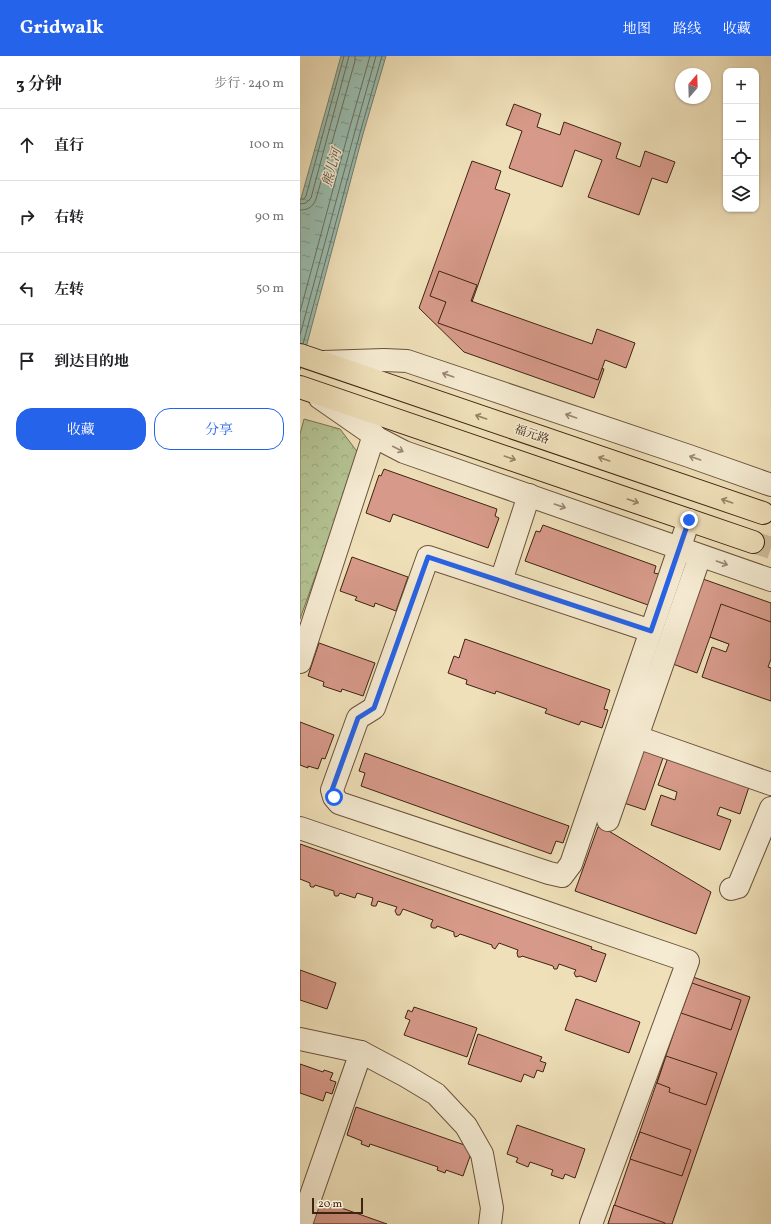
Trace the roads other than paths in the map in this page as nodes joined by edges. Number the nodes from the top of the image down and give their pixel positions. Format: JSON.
{"nodes":[{"id":1,"x":311,"y":358,"type":"edge"},
{"id":2,"x":303,"y":388,"type":"edge"},
{"id":3,"x":374,"y":435,"type":"junction"},
{"id":4,"x":771,"y":485,"type":"edge"},
{"id":5,"x":529,"y":495,"type":"junction"},
{"id":6,"x":764,"y":514,"type":"dead end"},
{"id":7,"x":689,"y":520,"type":"junction"},
{"id":8,"x":753,"y":542,"type":"tunnel mouth"},
{"id":9,"x":679,"y":548,"type":"junction"},
{"id":10,"x":700,"y":556,"type":"junction"},
{"id":11,"x":771,"y":580,"type":"edge"},
{"id":12,"x":501,"y":581,"type":"junction"},
{"id":13,"x":651,"y":631,"type":"junction"},
{"id":14,"x":300,"y":662,"type":"edge"},
{"id":15,"x":637,"y":737,"type":"junction"},
{"id":16,"x":771,"y":784,"type":"edge"},
{"id":17,"x":771,"y":808,"type":"edge"},
{"id":18,"x":608,"y":820,"type":"dead end"},
{"id":19,"x":300,"y":828,"type":"edge"},
{"id":20,"x":731,"y":889,"type":"dead end"},
{"id":21,"x":300,"y":1039,"type":"edge"},
{"id":22,"x":361,"y":1052,"type":"junction"},
{"id":23,"x":301,"y":1224,"type":"edge"},
{"id":24,"x":490,"y":1224,"type":"edge"},
{"id":25,"x":591,"y":1224,"type":"edge"}],
"edges":[{"from":4,"to":1,"type":"street","one_way":true},
{"from":6,"to":1,"type":"main road","name":"福元路","one_way":true},
{"from":2,"to":3,"type":"street"},
{"from":2,"to":7,"type":"main road","one_way":true},
{"from":3,"to":5,"type":"street","one_way":true},
{"from":3,"to":14,"type":"street"},
{"from":5,"to":9,"type":"street","one_way":true},
{"from":5,"to":12,"type":"street"},
{"from":7,"to":8,"type":"main road"},
{"from":7,"to":9,"type":"street"},
{"from":9,"to":10,"type":"street"},
{"from":9,"to":13,"type":"street"},
{"from":10,"to":11,"type":"street","one_way":true},
{"from":10,"to":15,"type":"street"},
{"from":12,"to":13,"type":"street"},
{"from":12,"to":13,"type":"street"},
{"from":15,"to":16,"type":"street"},
{"from":15,"to":18,"type":"street"},
{"from":17,"to":20,"type":"street"},
{"from":19,"to":25,"type":"street"},
{"from":21,"to":22,"type":"street"},
{"from":22,"to":23,"type":"street"},
{"from":22,"to":24,"type":"street"}]}
